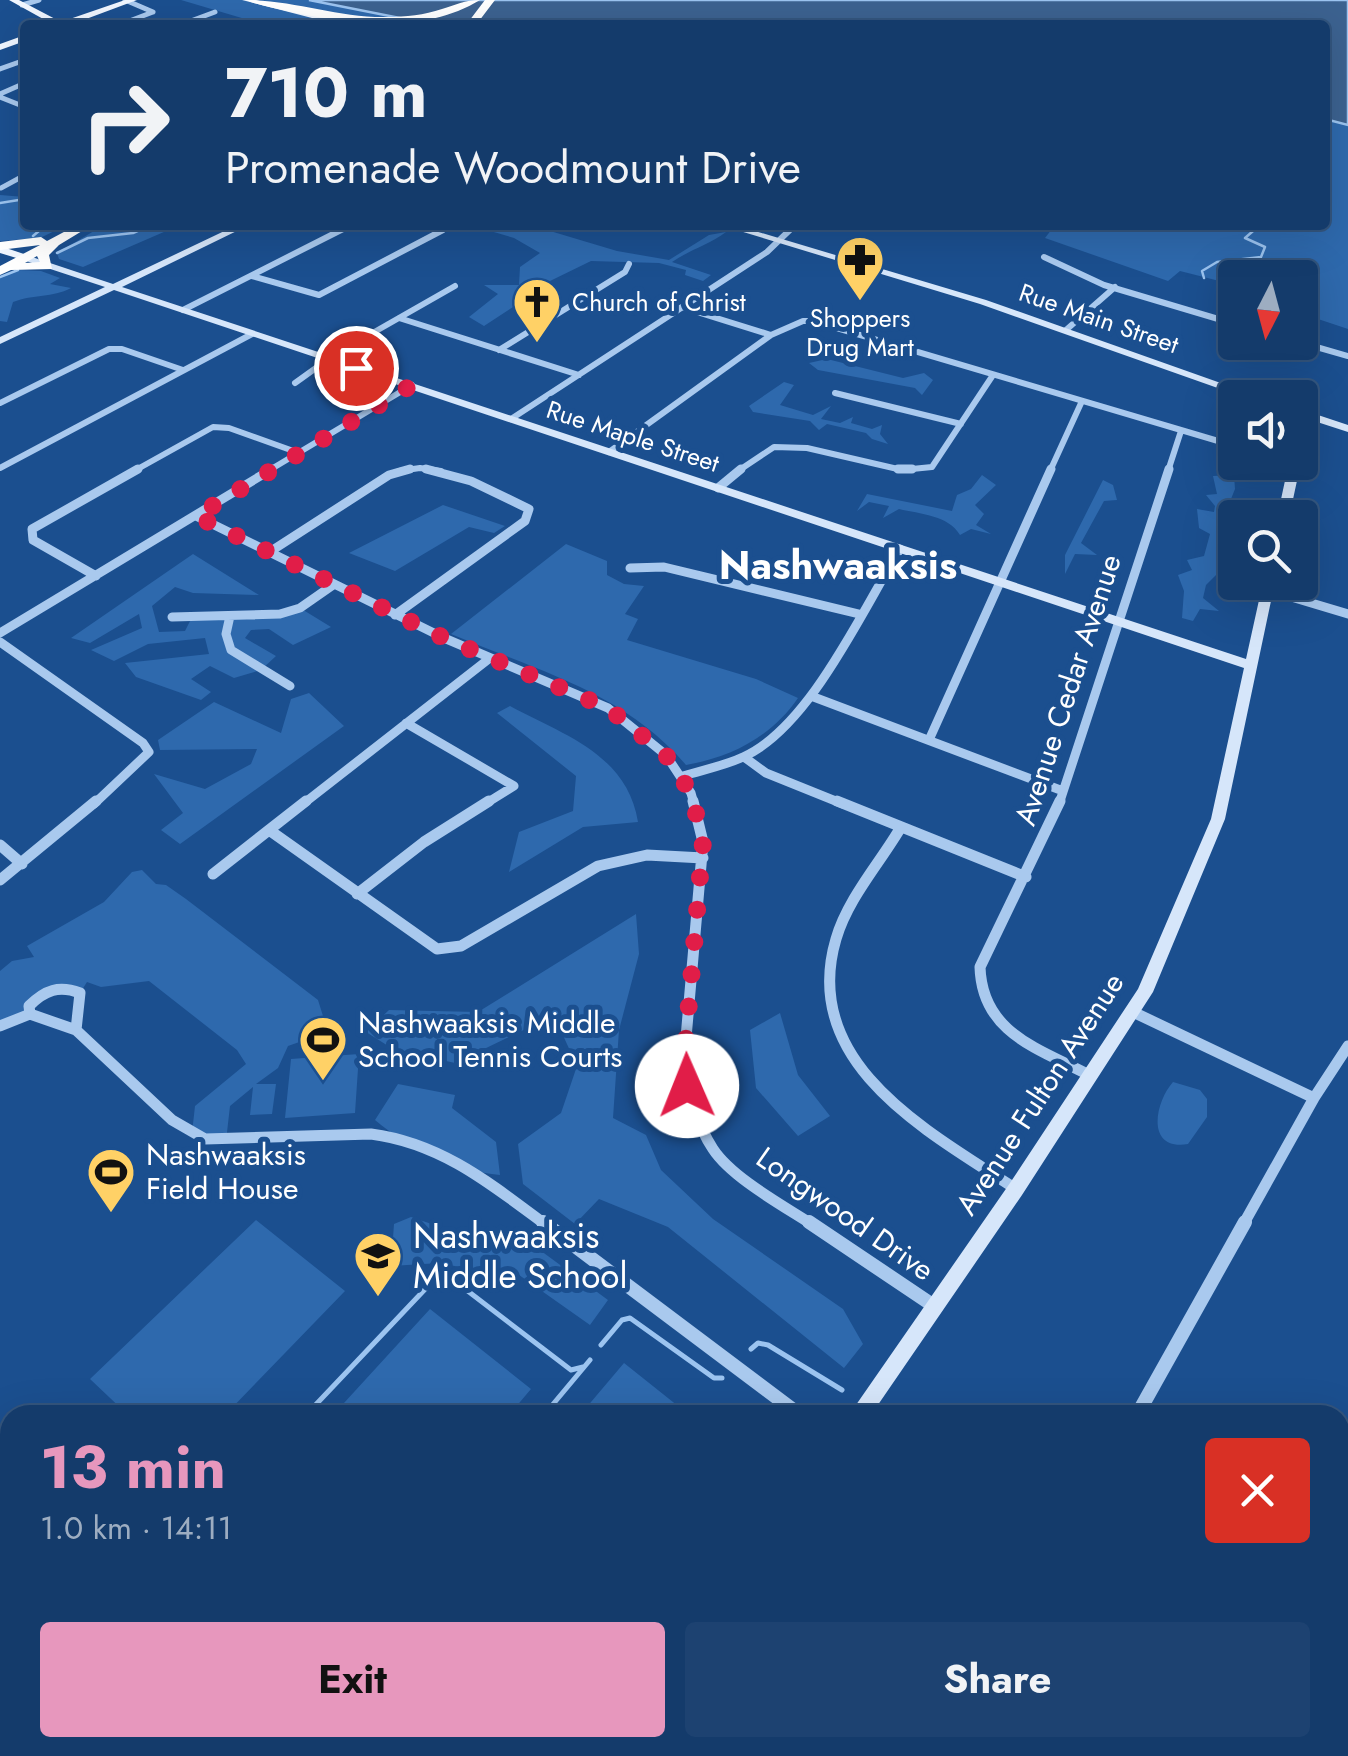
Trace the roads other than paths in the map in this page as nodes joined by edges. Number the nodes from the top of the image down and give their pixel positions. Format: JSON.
{"nodes":[{"id":1,"x":39,"y":0,"type":"edge"},
{"id":2,"x":129,"y":0,"type":"edge"},
{"id":3,"x":249,"y":0,"type":"edge"},
{"id":4,"x":475,"y":0,"type":"edge"},
{"id":5,"x":486,"y":0,"type":"edge"},
{"id":6,"x":236,"y":1,"type":"edge"},
{"id":7,"x":17,"y":2,"type":"edge"},
{"id":8,"x":214,"y":12,"type":"dead end"},
{"id":9,"x":44,"y":20,"type":"edge"},
{"id":10,"x":75,"y":20,"type":"edge"},
{"id":11,"x":133,"y":20,"type":"edge"},
{"id":12,"x":193,"y":20,"type":"edge"},
{"id":13,"x":310,"y":20,"type":"edge"},
{"id":14,"x":330,"y":20,"type":"edge"},
{"id":15,"x":363,"y":20,"type":"edge"},
{"id":16,"x":403,"y":20,"type":"edge"},
{"id":17,"x":452,"y":20,"type":"edge"},
{"id":18,"x":76,"y":230,"type":"edge"},
{"id":19,"x":233,"y":230,"type":"edge"},
{"id":20,"x":341,"y":230,"type":"edge"},
{"id":21,"x":442,"y":230,"type":"edge"},
{"id":22,"x":744,"y":230,"type":"edge"},
{"id":23,"x":750,"y":230,"type":"edge"},
{"id":24,"x":791,"y":230,"type":"edge"},
{"id":25,"x":58,"y":239,"type":"junction"},
{"id":26,"x":782,"y":240,"type":"junction"},
{"id":27,"x":0,"y":247,"type":"edge"},
{"id":28,"x":1044,"y":257,"type":"dead end"},
{"id":29,"x":23,"y":258,"type":"junction"},
{"id":30,"x":0,"y":264,"type":"edge"},
{"id":31,"x":629,"y":264,"type":"dead end"},
{"id":32,"x":48,"y":266,"type":"junction"},
{"id":33,"x":252,"y":276,"type":"junction"},
{"id":34,"x":114,"y":286,"type":"junction"},
{"id":35,"x":455,"y":286,"type":"dead end"},
{"id":36,"x":1115,"y":287,"type":"junction"},
{"id":37,"x":681,"y":308,"type":"junction"},
{"id":38,"x":183,"y":310,"type":"junction"},
{"id":39,"x":398,"y":318,"type":"junction"},
{"id":40,"x":1218,"y":319,"type":"edge"},
{"id":41,"x":1066,"y":330,"type":"junction"},
{"id":42,"x":252,"y":334,"type":"junction"},
{"id":43,"x":771,"y":335,"type":"junction"},
{"id":44,"x":0,"y":341,"type":"edge"},
{"id":45,"x":1318,"y":347,"type":"edge"},
{"id":46,"x":499,"y":350,"type":"junction"},
{"id":47,"x":1348,"y":356,"type":"edge"},
{"id":48,"x":328,"y":359,"type":"junction"},
{"id":49,"x":183,"y":370,"type":"junction"},
{"id":50,"x":578,"y":375,"type":"junction"},
{"id":51,"x":993,"y":375,"type":"junction"},
{"id":52,"x":295,"y":382,"type":"dead end"},
{"id":53,"x":1218,"y":384,"type":"edge"},
{"id":54,"x":412,"y":385,"type":"junction"},
{"id":55,"x":835,"y":393,"type":"dead end"},
{"id":56,"x":1082,"y":401,"type":"junction"},
{"id":57,"x":0,"y":404,"type":"edge"},
{"id":58,"x":511,"y":419,"type":"junction"},
{"id":59,"x":1318,"y":419,"type":"edge"},
{"id":60,"x":961,"y":424,"type":"junction"},
{"id":61,"x":1348,"y":429,"type":"edge"},
{"id":62,"x":1181,"y":431,"type":"junction"},
{"id":63,"x":1218,"y":441,"type":"edge"},
{"id":64,"x":609,"y":452,"type":"junction"},
{"id":65,"x":300,"y":453,"type":"junction"},
{"id":66,"x":0,"y":468,"type":"edge"},
{"id":67,"x":718,"y":488,"type":"junction"},
{"id":68,"x":196,"y":516,"type":"junction"},
{"id":69,"x":900,"y":549,"type":"junction"},
{"id":70,"x":268,"y":553,"type":"junction"},
{"id":71,"x":630,"y":568,"type":"dead end"},
{"id":72,"x":96,"y":576,"type":"junction"},
{"id":73,"x":1000,"y":582,"type":"junction"},
{"id":74,"x":333,"y":585,"type":"junction"},
{"id":75,"x":1266,"y":600,"type":"edge"},
{"id":76,"x":1308,"y":600,"type":"edge"},
{"id":77,"x":858,"y":614,"type":"junction"},
{"id":78,"x":1348,"y":614,"type":"edge"},
{"id":79,"x":395,"y":615,"type":"junction"},
{"id":80,"x":230,"y":616,"type":"junction"},
{"id":81,"x":172,"y":617,"type":"dead end"},
{"id":82,"x":1117,"y":621,"type":"junction"},
{"id":83,"x":0,"y":633,"type":"edge"},
{"id":84,"x":0,"y":642,"type":"edge"},
{"id":85,"x":490,"y":658,"type":"junction"},
{"id":86,"x":1252,"y":666,"type":"junction"},
{"id":87,"x":290,"y":686,"type":"dead end"},
{"id":88,"x":811,"y":696,"type":"junction"},
{"id":89,"x":406,"y":723,"type":"junction"},
{"id":90,"x":930,"y":740,"type":"junction"},
{"id":91,"x":744,"y":757,"type":"junction"},
{"id":92,"x":683,"y":776,"type":"junction"},
{"id":93,"x":1063,"y":791,"type":"junction"},
{"id":94,"x":902,"y":827,"type":"junction"},
{"id":95,"x":269,"y":830,"type":"junction"},
{"id":96,"x":0,"y":846,"type":"edge"},
{"id":97,"x":703,"y":858,"type":"junction"},
{"id":98,"x":22,"y":864,"type":"junction"},
{"id":99,"x":213,"y":874,"type":"dead end"},
{"id":100,"x":1026,"y":877,"type":"junction"},
{"id":101,"x":0,"y":880,"type":"edge"},
{"id":102,"x":357,"y":894,"type":"junction"},
{"id":103,"x":1133,"y":1012,"type":"junction"},
{"id":104,"x":30,"y":1014,"type":"junction"},
{"id":105,"x":0,"y":1026,"type":"edge"},
{"id":106,"x":76,"y":1030,"type":"junction"},
{"id":107,"x":1348,"y":1046,"type":"edge"},
{"id":108,"x":1091,"y":1076,"type":"junction"},
{"id":109,"x":1314,"y":1098,"type":"junction"},
{"id":110,"x":1016,"y":1189,"type":"junction"},
{"id":111,"x":934,"y":1306,"type":"junction"},
{"id":112,"x":787,"y":1405,"type":"edge"},
{"id":113,"x":866,"y":1405,"type":"edge"},
{"id":114,"x":1143,"y":1405,"type":"edge"}],
"edges":[{"from":1,"to":7,"type":"street"},
{"from":2,"to":10,"type":"main road"},
{"from":2,"to":11,"type":"street"},
{"from":3,"to":14,"type":"main road"},
{"from":3,"to":15,"type":"highway"},
{"from":4,"to":16,"type":"highway"},
{"from":5,"to":17,"type":"highway"},
{"from":6,"to":13,"type":"main road"},
{"from":7,"to":9,"type":"main road"},
{"from":8,"to":12,"type":"street"},
{"from":18,"to":25,"type":"highway"},
{"from":19,"to":34,"type":"street"},
{"from":20,"to":33,"type":"street"},
{"from":21,"to":33,"type":"street"},
{"from":22,"to":26,"type":"street","name":"Rue Main Street"},
{"from":23,"to":26,"type":"street","name":"Rue Main Street"},
{"from":24,"to":26,"type":"street"},
{"from":25,"to":27,"type":"highway"},
{"from":25,"to":29,"type":"highway"},
{"from":25,"to":32,"type":"highway"},
{"from":26,"to":37,"type":"street"},
{"from":26,"to":41,"type":"street","name":"Rue Main Street"},
{"from":27,"to":29,"type":"main road","name":"Rue Maple Street"},
{"from":28,"to":36,"type":"street"},
{"from":29,"to":30,"type":"highway"},
{"from":29,"to":32,"type":"street","name":"Rue Maple Street"},
{"from":30,"to":32,"type":"highway"},
{"from":31,"to":46,"type":"street"},
{"from":32,"to":34,"type":"street","name":"Rue Maple Street"},
{"from":33,"to":38,"type":"street"},
{"from":34,"to":38,"type":"street","name":"Rue Maple Street"},
{"from":34,"to":44,"type":"street"},
{"from":35,"to":39,"type":"street"},
{"from":36,"to":40,"type":"street"},
{"from":36,"to":41,"type":"street"},
{"from":37,"to":43,"type":"street"},
{"from":37,"to":50,"type":"street"},
{"from":38,"to":42,"type":"street","name":"Rue Maple Street"},
{"from":39,"to":46,"type":"street"},
{"from":39,"to":48,"type":"street"},
{"from":41,"to":53,"type":"street","name":"Rue Main Street"},
{"from":42,"to":48,"type":"street","name":"Rue Maple Street"},
{"from":42,"to":49,"type":"street"},
{"from":43,"to":51,"type":"street"},
{"from":43,"to":64,"type":"street"},
{"from":45,"to":47,"type":"street"},
{"from":46,"to":50,"type":"street"},
{"from":48,"to":52,"type":"street"},
{"from":48,"to":54,"type":"street","name":"Rue Maple Street"},
{"from":49,"to":57,"type":"street"},
{"from":49,"to":66,"type":"street"},
{"from":50,"to":58,"type":"street"},
{"from":51,"to":56,"type":"street"},
{"from":51,"to":60,"type":"street"},
{"from":54,"to":58,"type":"street","name":"Rue Maple Street"},
{"from":54,"to":65,"type":"street"},
{"from":55,"to":60,"type":"street"},
{"from":56,"to":62,"type":"street"},
{"from":56,"to":73,"type":"street"},
{"from":58,"to":64,"type":"street","name":"Rue Maple Street"},
{"from":59,"to":61,"type":"street"},
{"from":60,"to":67,"type":"street"},
{"from":62,"to":63,"type":"street"},
{"from":62,"to":82,"type":"street","name":"Avenue Cedar Avenue"},
{"from":64,"to":67,"type":"street","name":"Rue Maple Street"},
{"from":65,"to":68,"type":"street"},
{"from":65,"to":72,"type":"street"},
{"from":67,"to":69,"type":"street","name":"Rue Maple Street"},
{"from":68,"to":70,"type":"street","name":"Longwood Drive"},
{"from":68,"to":72,"type":"street"},
{"from":69,"to":73,"type":"street","name":"Rue Maple Street"},
{"from":69,"to":77,"type":"street"},
{"from":70,"to":74,"type":"street","name":"Longwood Drive"},
{"from":70,"to":79,"type":"street"},
{"from":71,"to":77,"type":"street"},
{"from":72,"to":83,"type":"street"},
{"from":73,"to":82,"type":"street","name":"Rue Maple Street"},
{"from":73,"to":90,"type":"street"},
{"from":74,"to":79,"type":"street","name":"Longwood Drive"},
{"from":74,"to":80,"type":"street"},
{"from":75,"to":86,"type":"street","name":"Avenue Fulton Avenue"},
{"from":76,"to":78,"type":"street"},
{"from":77,"to":88,"type":"street"},
{"from":79,"to":85,"type":"street","name":"Longwood Drive"},
{"from":80,"to":81,"type":"street"},
{"from":80,"to":87,"type":"street"},
{"from":82,"to":86,"type":"street","name":"Rue Maple Street"},
{"from":82,"to":93,"type":"street","name":"Avenue Cedar Avenue"},
{"from":84,"to":98,"type":"street"},
{"from":85,"to":89,"type":"street"},
{"from":85,"to":92,"type":"street","name":"Longwood Drive"},
{"from":86,"to":103,"type":"street","name":"Avenue Fulton Avenue"},
{"from":88,"to":90,"type":"street"},
{"from":88,"to":91,"type":"street"},
{"from":89,"to":95,"type":"street"},
{"from":89,"to":102,"type":"street"},
{"from":90,"to":93,"type":"street"},
{"from":91,"to":92,"type":"street"},
{"from":91,"to":94,"type":"street"},
{"from":92,"to":97,"type":"street","name":"Longwood Drive"},
{"from":93,"to":100,"type":"street","name":"Avenue Cedar Avenue"},
{"from":94,"to":100,"type":"street"},
{"from":94,"to":110,"type":"street"},
{"from":95,"to":99,"type":"street"},
{"from":95,"to":102,"type":"street"},
{"from":96,"to":98,"type":"street"},
{"from":97,"to":102,"type":"street"},
{"from":97,"to":111,"type":"street","name":"Longwood Drive"},
{"from":98,"to":101,"type":"street"},
{"from":100,"to":108,"type":"street","name":"Avenue Cedar Avenue"},
{"from":103,"to":108,"type":"street","name":"Avenue Fulton Avenue"},
{"from":103,"to":109,"type":"street"},
{"from":104,"to":105,"type":"street"},
{"from":104,"to":106,"type":"street"},
{"from":104,"to":106,"type":"street"},
{"from":106,"to":112,"type":"street"},
{"from":107,"to":109,"type":"street"},
{"from":108,"to":110,"type":"street","name":"Avenue Fulton Avenue"},
{"from":109,"to":114,"type":"street"},
{"from":110,"to":111,"type":"street","name":"Avenue Fulton Avenue"},
{"from":111,"to":113,"type":"street","name":"Avenue Fulton Avenue"}]}
